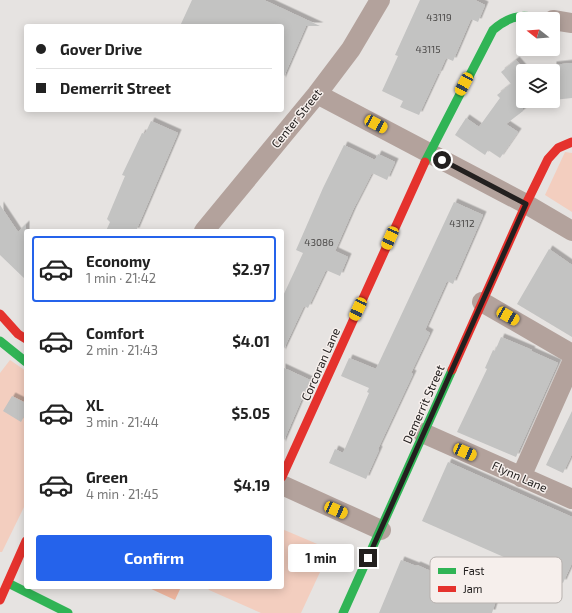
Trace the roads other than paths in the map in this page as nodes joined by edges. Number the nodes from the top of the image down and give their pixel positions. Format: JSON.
{"nodes":[{"id":1,"x":380,"y":0,"type":"edge"},
{"id":2,"x":516,"y":15,"type":"edge"},
{"id":3,"x":560,"y":21,"type":"edge"},
{"id":4,"x":572,"y":23,"type":"edge"},
{"id":5,"x":317,"y":94,"type":"junction"},
{"id":6,"x":572,"y":142,"type":"edge"},
{"id":7,"x":429,"y":152,"type":"junction"},
{"id":8,"x":526,"y":204,"type":"junction"},
{"id":9,"x":206,"y":229,"type":"edge"},
{"id":10,"x":572,"y":231,"type":"edge"},
{"id":11,"x":482,"y":302,"type":"junction"},
{"id":12,"x":0,"y":314,"type":"edge"},
{"id":13,"x":24,"y":338,"type":"edge"},
{"id":14,"x":0,"y":341,"type":"edge"},
{"id":15,"x":572,"y":354,"type":"edge"},
{"id":16,"x":24,"y":360,"type":"edge"},
{"id":17,"x":572,"y":362,"type":"edge"},
{"id":18,"x":423,"y":433,"type":"junction"},
{"id":19,"x":284,"y":472,"type":"edge"},
{"id":20,"x":521,"y":477,"type":"junction"},
{"id":21,"x":284,"y":486,"type":"edge"},
{"id":22,"x":572,"y":499,"type":"edge"},
{"id":23,"x":381,"y":530,"type":"junction"},
{"id":24,"x":24,"y":545,"type":"edge"},
{"id":25,"x":3,"y":587,"type":"edge"},
{"id":26,"x":68,"y":613,"type":"edge"},
{"id":27,"x":343,"y":613,"type":"edge"}],
"edges":[{"from":1,"to":5,"type":"street","name":"Center Street"},
{"from":2,"to":7,"type":"street","name":"Corcoran Lane"},
{"from":3,"to":4,"type":"street"},
{"from":5,"to":7,"type":"street"},
{"from":5,"to":9,"type":"street","name":"Center Street"},
{"from":6,"to":8,"type":"street","name":"Demerrit Street"},
{"from":7,"to":8,"type":"street"},
{"from":7,"to":19,"type":"street","name":"Corcoran Lane"},
{"from":8,"to":10,"type":"street"},
{"from":8,"to":11,"type":"street","name":"Demerrit Street"},
{"from":11,"to":15,"type":"street"},
{"from":11,"to":18,"type":"street","name":"Demerrit Street"},
{"from":12,"to":13,"type":"street"},
{"from":14,"to":16,"type":"street"},
{"from":17,"to":20,"type":"street"},
{"from":18,"to":20,"type":"street","name":"Flynn Lane"},
{"from":18,"to":23,"type":"street","name":"Demerrit Street"},
{"from":20,"to":22,"type":"street","name":"Flynn Lane"},
{"from":21,"to":23,"type":"street"},
{"from":23,"to":27,"type":"street","name":"Demerrit Street"},
{"from":24,"to":25,"type":"street"},
{"from":25,"to":26,"type":"street"}]}
